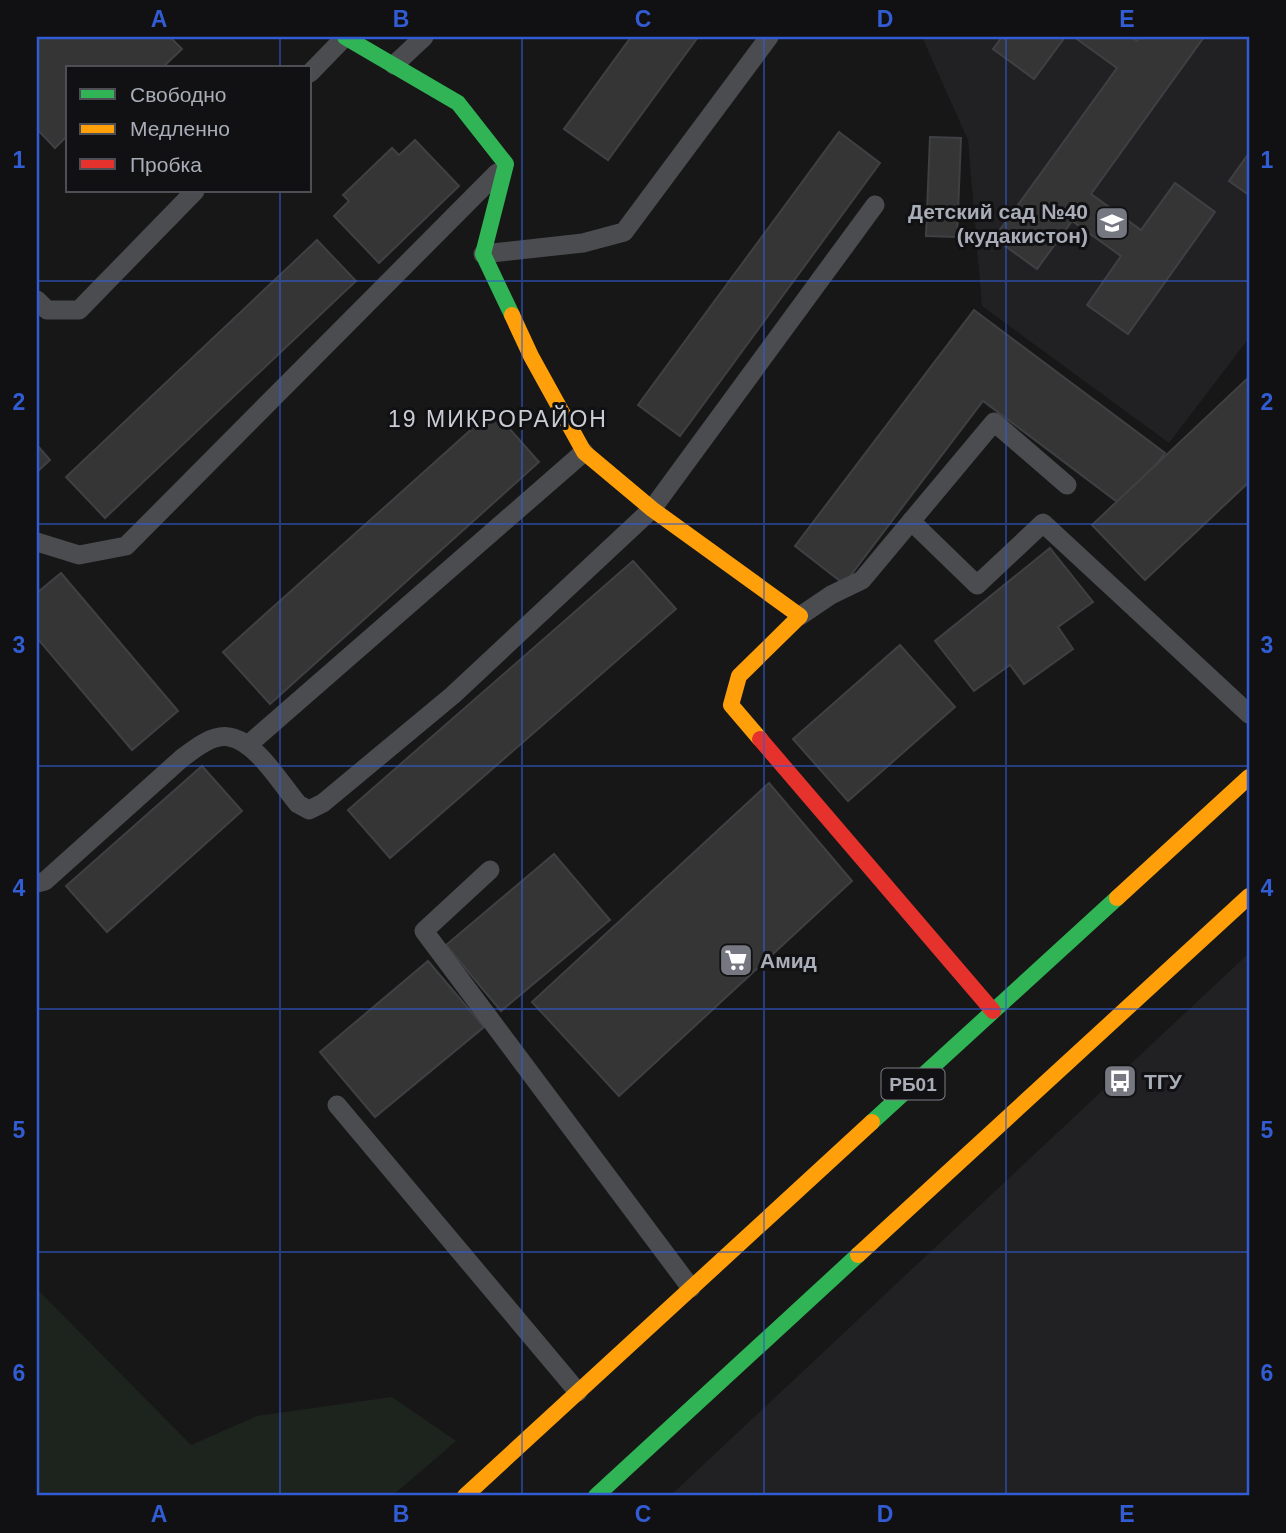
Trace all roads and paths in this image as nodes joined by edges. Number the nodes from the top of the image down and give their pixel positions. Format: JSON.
{"nodes":[{"id":1,"x":345,"y":37,"type":"edge"},
{"id":2,"x":424,"y":37,"type":"edge"},
{"id":3,"x":769,"y":37,"type":"edge"},
{"id":4,"x":394,"y":65,"type":"junction"},
{"id":5,"x":312,"y":71,"type":"edge"},
{"id":6,"x":506,"y":164,"type":"junction"},
{"id":7,"x":194,"y":192,"type":"edge"},
{"id":8,"x":875,"y":205,"type":"dead end"},
{"id":9,"x":483,"y":254,"type":"junction"},
{"id":10,"x":37,"y":300,"type":"edge"},
{"id":11,"x":584,"y":452,"type":"junction"},
{"id":12,"x":1067,"y":485,"type":"dead end"},
{"id":13,"x":652,"y":509,"type":"junction"},
{"id":14,"x":911,"y":521,"type":"junction"},
{"id":15,"x":37,"y":542,"type":"edge"},
{"id":16,"x":800,"y":616,"type":"junction"},
{"id":17,"x":1249,"y":714,"type":"edge"},
{"id":18,"x":249,"y":744,"type":"junction"},
{"id":19,"x":1249,"y":777,"type":"edge"},
{"id":20,"x":490,"y":870,"type":"dead end"},
{"id":21,"x":37,"y":883,"type":"edge"},
{"id":22,"x":1249,"y":896,"type":"edge"},
{"id":23,"x":993,"y":1011,"type":"junction"},
{"id":24,"x":337,"y":1105,"type":"dead end"},
{"id":25,"x":691,"y":1288,"type":"junction"},
{"id":26,"x":578,"y":1392,"type":"junction"},
{"id":27,"x":465,"y":1496,"type":"edge"},
{"id":28,"x":596,"y":1496,"type":"edge"}],
"edges":[{"from":1,"to":4,"type":"main road"},
{"from":1,"to":5,"type":"lane"},
{"from":2,"to":4,"type":"lane"},
{"from":3,"to":9,"type":"lane"},
{"from":4,"to":6,"type":"main road"},
{"from":6,"to":9,"type":"main road"},
{"from":6,"to":15,"type":"lane"},
{"from":7,"to":10,"type":"lane"},
{"from":8,"to":13,"type":"lane"},
{"from":9,"to":11,"type":"main road"},
{"from":11,"to":13,"type":"main road"},
{"from":11,"to":18,"type":"lane"},
{"from":12,"to":14,"type":"lane"},
{"from":13,"to":16,"type":"main road"},
{"from":13,"to":18,"type":"lane"},
{"from":14,"to":16,"type":"lane"},
{"from":14,"to":17,"type":"lane"},
{"from":16,"to":23,"type":"main road"},
{"from":18,"to":21,"type":"lane"},
{"from":19,"to":23,"type":"main road","number":"РБ01"},
{"from":20,"to":25,"type":"lane"},
{"from":22,"to":28,"type":"main road"},
{"from":23,"to":25,"type":"main road","number":"РБ01"},
{"from":24,"to":26,"type":"lane"},
{"from":25,"to":26,"type":"main road","number":"РБ01"},
{"from":26,"to":27,"type":"main road","number":"РБ01"}]}
